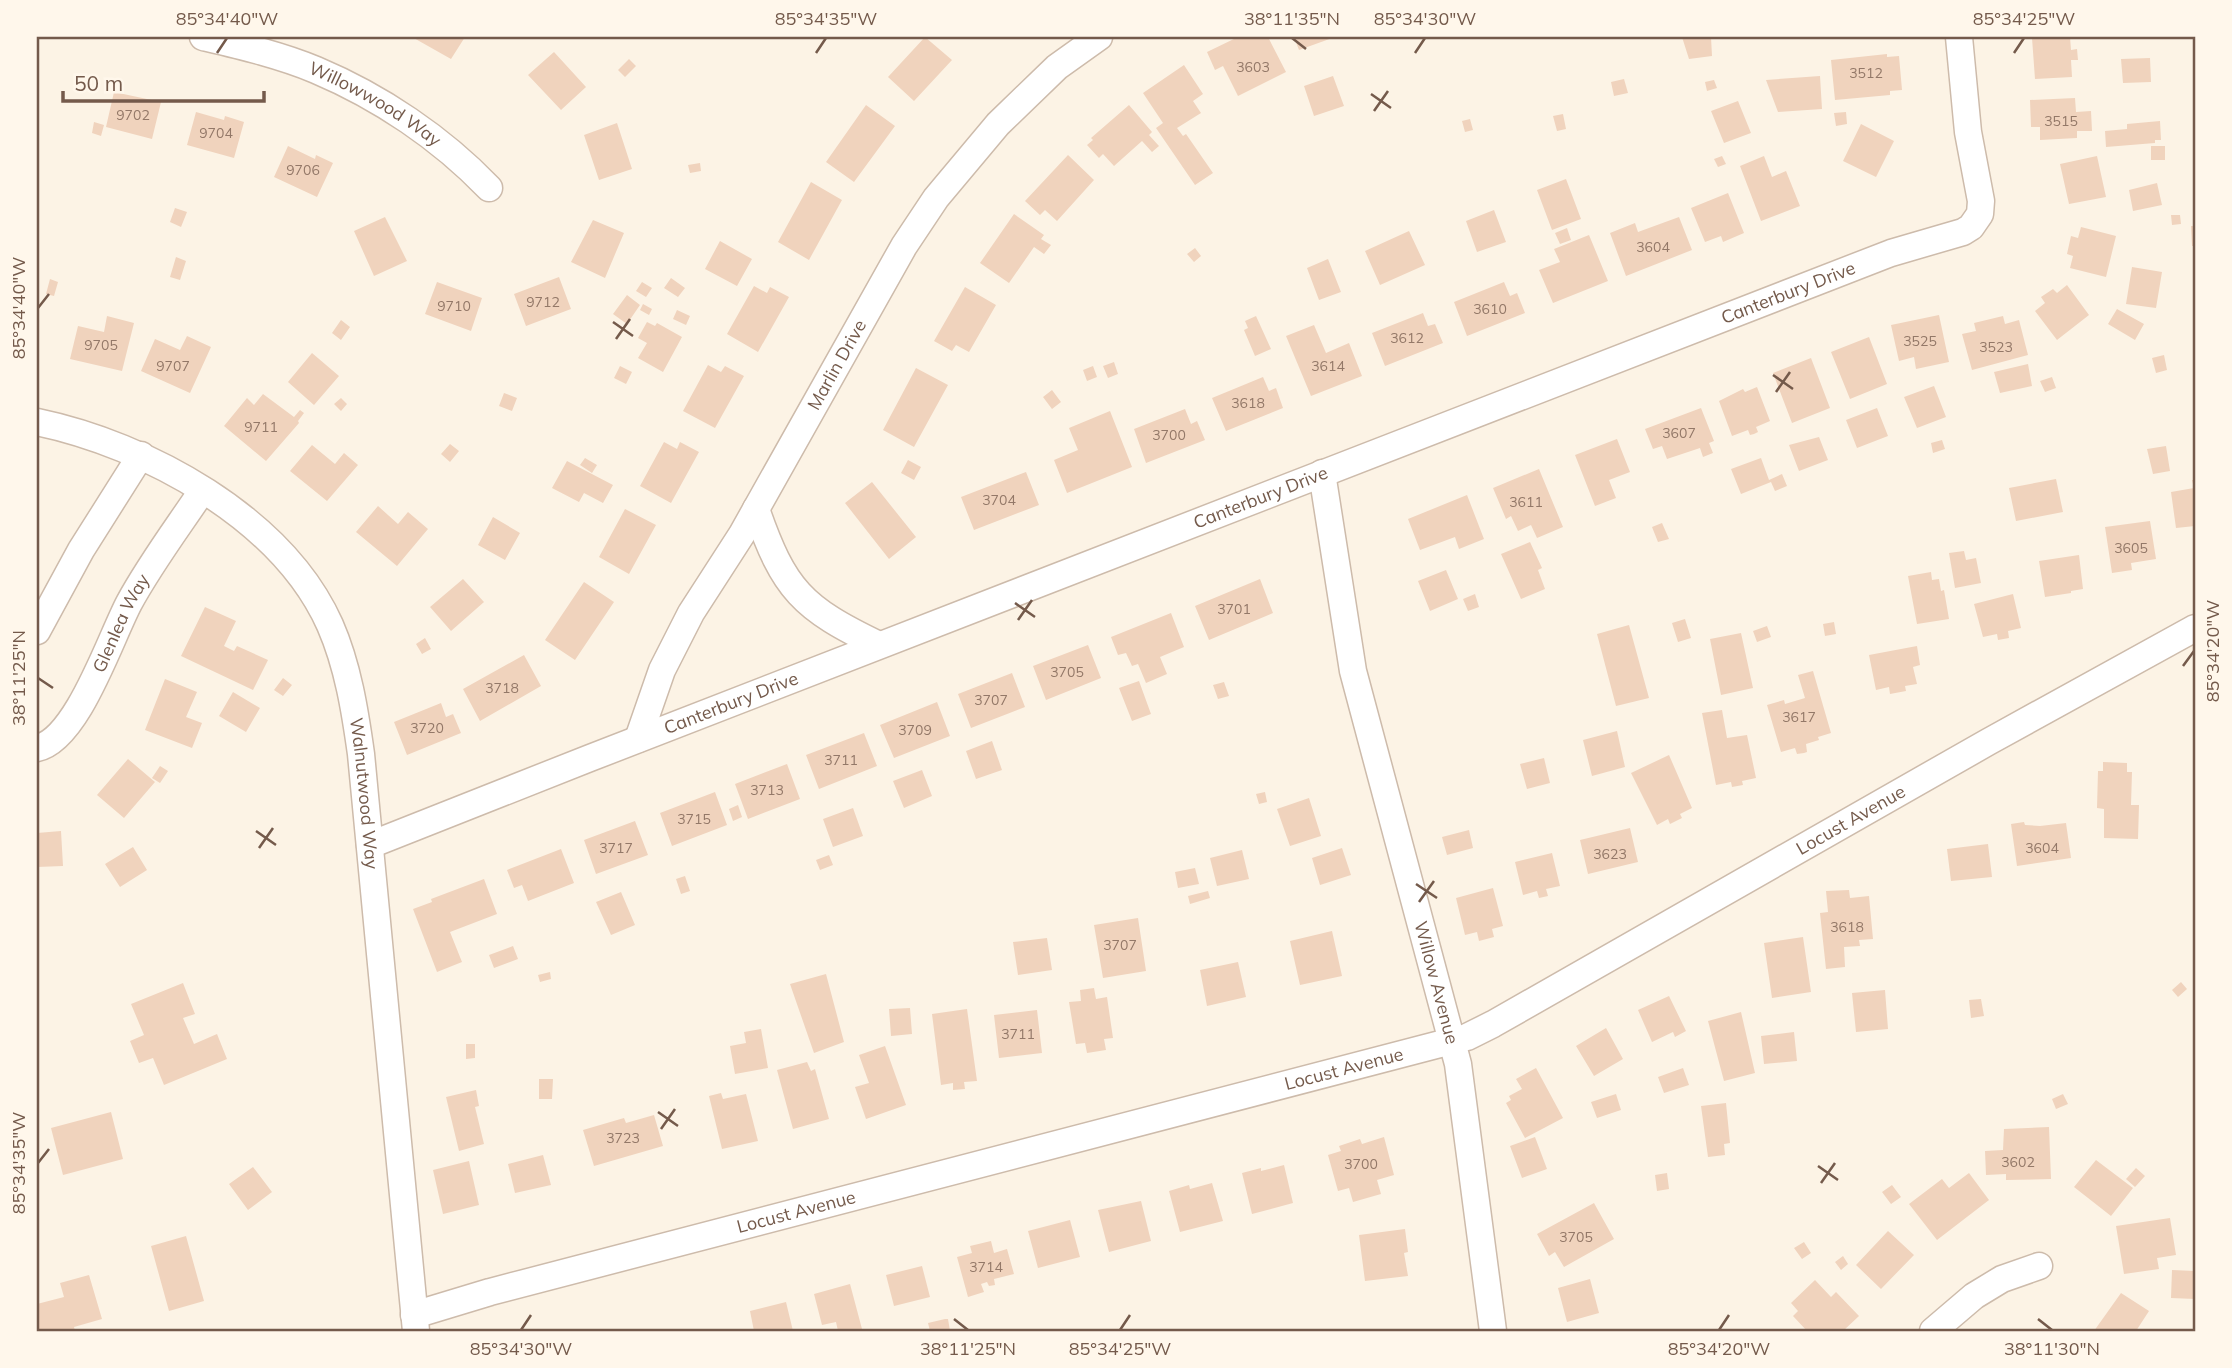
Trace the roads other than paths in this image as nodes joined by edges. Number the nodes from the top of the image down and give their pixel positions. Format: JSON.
{"nodes":[{"id":1,"x":203,"y":37,"type":"edge"},
{"id":2,"x":1099,"y":37,"type":"edge"},
{"id":3,"x":1959,"y":37,"type":"edge"},
{"id":4,"x":489,"y":188,"type":"dead end"},
{"id":5,"x":37,"y":422,"type":"edge"},
{"id":6,"x":141,"y":455,"type":"junction"},
{"id":7,"x":1322,"y":473,"type":"junction"},
{"id":8,"x":202,"y":491,"type":"junction"},
{"id":9,"x":756,"y":509,"type":"junction"},
{"id":10,"x":2195,"y":628,"type":"edge"},
{"id":11,"x":37,"y":631,"type":"edge"},
{"id":12,"x":879,"y":645,"type":"junction"},
{"id":13,"x":638,"y":739,"type":"junction"},
{"id":14,"x":37,"y":748,"type":"edge"},
{"id":15,"x":370,"y":845,"type":"junction"},
{"id":16,"x":1454,"y":1041,"type":"junction"},
{"id":17,"x":2039,"y":1266,"type":"dead end"},
{"id":18,"x":415,"y":1323,"type":"edge"},
{"id":19,"x":1493,"y":1331,"type":"edge"},
{"id":20,"x":1933,"y":1331,"type":"edge"}],
"edges":[{"from":1,"to":4,"type":"street","name":"Willowwood Way"},
{"from":2,"to":9,"type":"street","name":"Marlin Drive"},
{"from":3,"to":7,"type":"street","name":"Canterbury Drive"},
{"from":5,"to":6,"type":"street","name":"Walnutwood Way"},
{"from":6,"to":8,"type":"street","name":"Walnutwood Way"},
{"from":6,"to":11,"type":"street"},
{"from":7,"to":12,"type":"street","name":"Canterbury Drive"},
{"from":7,"to":16,"type":"street","name":"Willow Avenue"},
{"from":8,"to":14,"type":"street","name":"Glenlea Way"},
{"from":8,"to":15,"type":"street","name":"Walnutwood Way"},
{"from":9,"to":12,"type":"street"},
{"from":9,"to":13,"type":"street","name":"Marlin Drive"},
{"from":10,"to":16,"type":"street","name":"Locust Avenue"},
{"from":12,"to":13,"type":"street","name":"Canterbury Drive"},
{"from":13,"to":15,"type":"street","name":"Canterbury Drive"},
{"from":15,"to":18,"type":"street","name":"Walnutwood Way"},
{"from":16,"to":18,"type":"street","name":"Locust Avenue"},
{"from":16,"to":19,"type":"street","name":"Willow Avenue"},
{"from":17,"to":20,"type":"street"}]}
